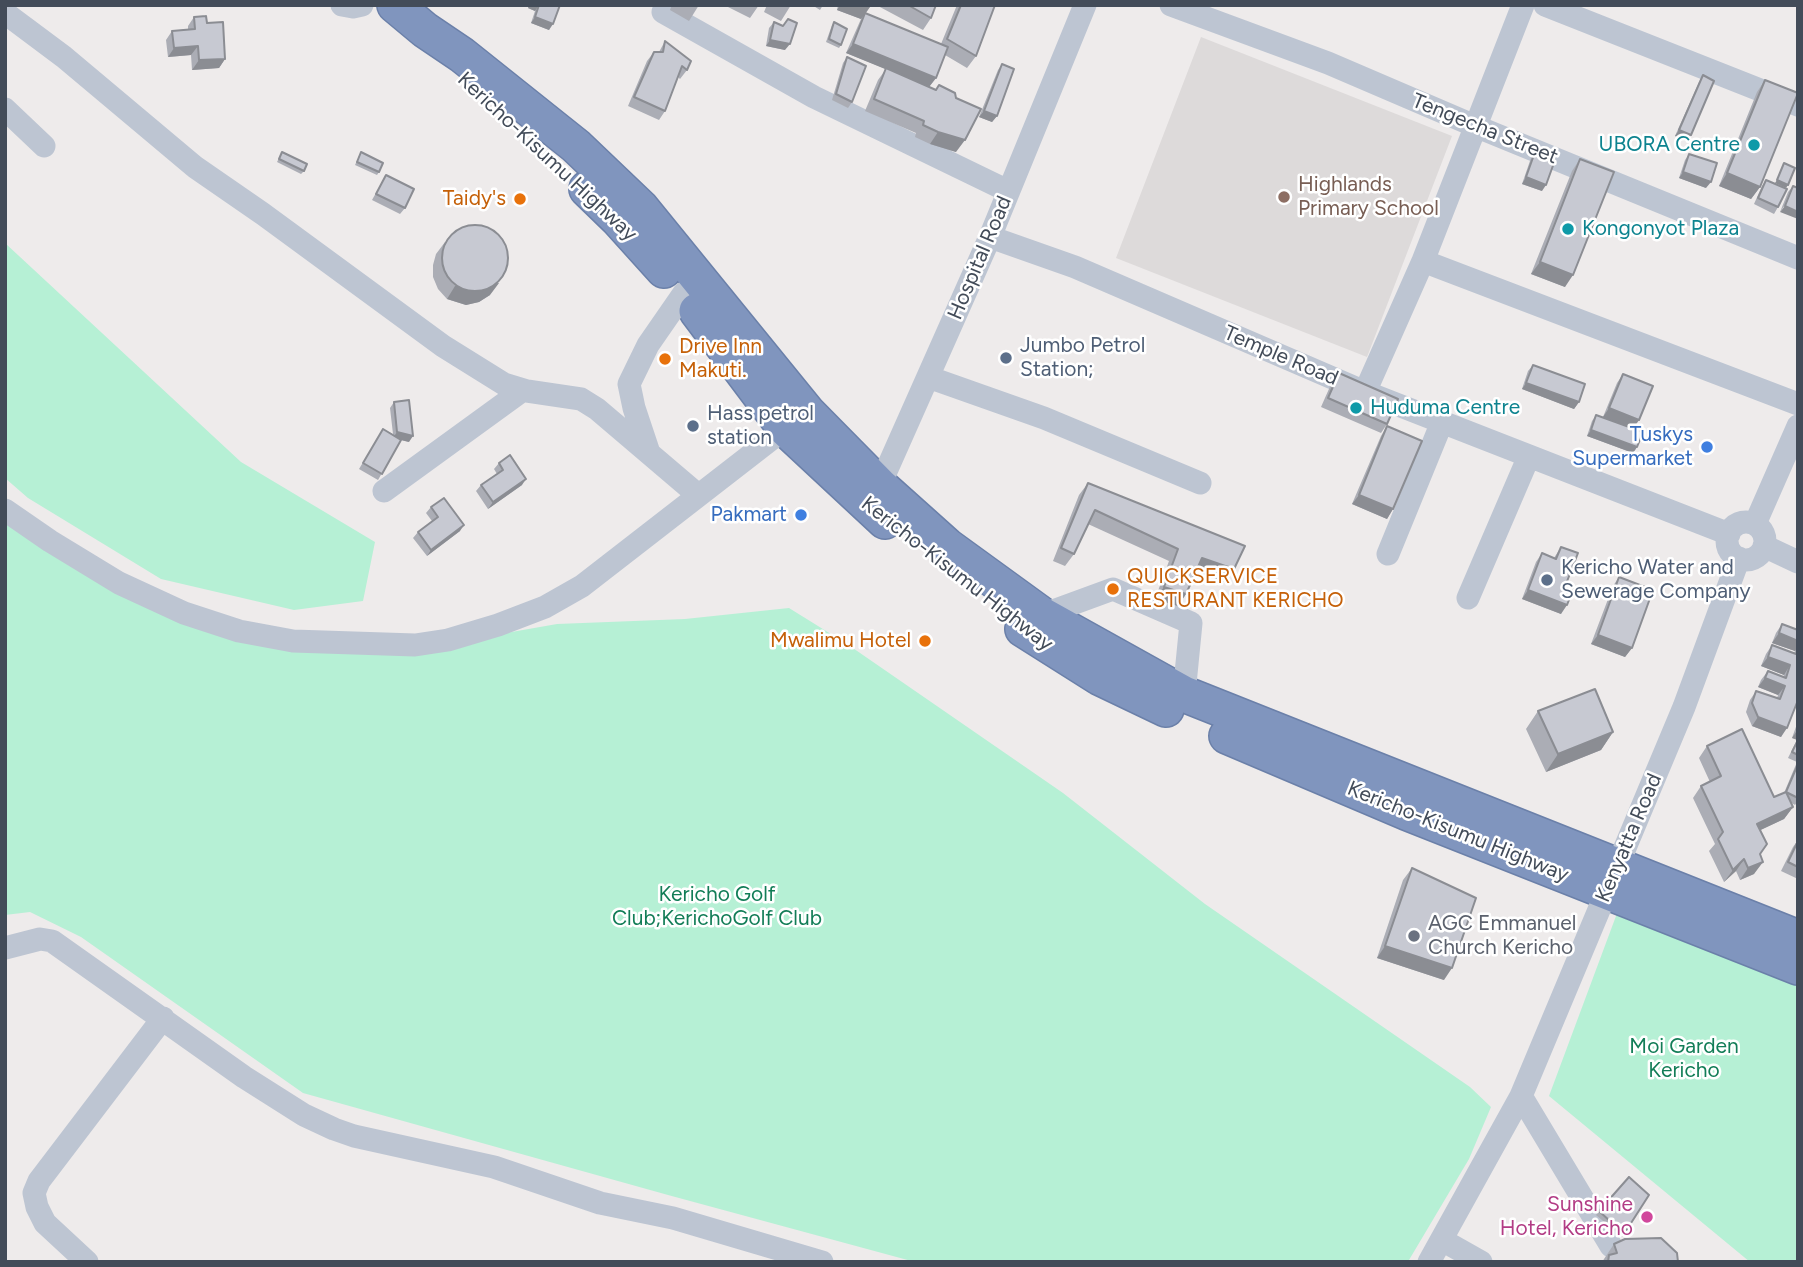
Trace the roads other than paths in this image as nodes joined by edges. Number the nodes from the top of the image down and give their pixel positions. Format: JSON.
{"nodes":[{"id":1,"x":342,"y":5,"type":"edge"},
{"id":2,"x":362,"y":5,"type":"edge"},
{"id":3,"x":395,"y":5,"type":"edge"},
{"id":4,"x":1085,"y":5,"type":"edge"},
{"id":5,"x":1171,"y":5,"type":"edge"},
{"id":6,"x":1524,"y":5,"type":"edge"},
{"id":7,"x":1545,"y":5,"type":"edge"},
{"id":8,"x":663,"y":12,"type":"dead end"},
{"id":9,"x":5,"y":13,"type":"edge"},
{"id":10,"x":425,"y":30,"type":"junction"},
{"id":11,"x":1798,"y":105,"type":"edge"},
{"id":12,"x":5,"y":108,"type":"edge"},
{"id":13,"x":1475,"y":126,"type":"junction"},
{"id":14,"x":44,"y":146,"type":"dead end"},
{"id":15,"x":1008,"y":191,"type":"junction"},
{"id":16,"x":990,"y":237,"type":"junction"},
{"id":17,"x":1798,"y":258,"type":"edge"},
{"id":18,"x":1423,"y":261,"type":"junction"},
{"id":19,"x":684,"y":293,"type":"junction"},
{"id":20,"x":928,"y":377,"type":"junction"},
{"id":21,"x":523,"y":390,"type":"junction"},
{"id":22,"x":1365,"y":392,"type":"junction"},
{"id":23,"x":1798,"y":404,"type":"edge"},
{"id":24,"x":796,"y":420,"type":"junction"},
{"id":25,"x":1442,"y":422,"type":"junction"},
{"id":26,"x":1798,"y":426,"type":"edge"},
{"id":27,"x":649,"y":453,"type":"junction"},
{"id":28,"x":1529,"y":456,"type":"junction"},
{"id":29,"x":1200,"y":483,"type":"dead end"},
{"id":30,"x":384,"y":491,"type":"dead end"},
{"id":31,"x":698,"y":495,"type":"junction"},
{"id":32,"x":874,"y":497,"type":"junction"},
{"id":33,"x":5,"y":510,"type":"edge"},
{"id":34,"x":1755,"y":524,"type":"junction"},
{"id":35,"x":1729,"y":534,"type":"junction"},
{"id":36,"x":1764,"y":546,"type":"junction"},
{"id":37,"x":1388,"y":554,"type":"dead end"},
{"id":38,"x":1739,"y":558,"type":"junction"},
{"id":39,"x":1798,"y":562,"type":"edge"},
{"id":40,"x":1468,"y":598,"type":"dead end"},
{"id":41,"x":1042,"y":615,"type":"junction"},
{"id":42,"x":1184,"y":694,"type":"junction"},
{"id":43,"x":1612,"y":878,"type":"junction"},
{"id":44,"x":1798,"y":938,"type":"edge"},
{"id":45,"x":5,"y":948,"type":"edge"},
{"id":46,"x":1798,"y":967,"type":"edge"},
{"id":47,"x":163,"y":1018,"type":"junction"},
{"id":48,"x":1521,"y":1096,"type":"junction"},
{"id":49,"x":1442,"y":1240,"type":"junction"},
{"id":50,"x":1611,"y":1246,"type":"edge"},
{"id":51,"x":87,"y":1262,"type":"edge"},
{"id":52,"x":822,"y":1262,"type":"edge"},
{"id":53,"x":1429,"y":1262,"type":"edge"},
{"id":54,"x":1481,"y":1262,"type":"edge"}],
"edges":[{"from":1,"to":2,"type":"street"},
{"from":3,"to":10,"type":"highway","name":"Kericho-Kisumu Highway"},
{"from":4,"to":15,"type":"street","name":"Hospital Road"},
{"from":5,"to":13,"type":"street","name":"Tengecha Street"},
{"from":6,"to":13,"type":"street"},
{"from":7,"to":11,"type":"street"},
{"from":8,"to":15,"type":"street"},
{"from":9,"to":21,"type":"street"},
{"from":10,"to":19,"type":"highway","name":"Kericho-Kisumu Highway"},
{"from":10,"to":24,"type":"highway","name":"Kericho-Kisumu Highway"},
{"from":12,"to":14,"type":"street"},
{"from":13,"to":17,"type":"street","name":"Tengecha Street"},
{"from":13,"to":18,"type":"street"},
{"from":15,"to":16,"type":"street","name":"Hospital Road"},
{"from":16,"to":20,"type":"street","name":"Hospital Road"},
{"from":16,"to":22,"type":"street","name":"Temple Road"},
{"from":18,"to":22,"type":"street"},
{"from":18,"to":23,"type":"street"},
{"from":19,"to":24,"type":"highway","name":"Kericho-Kisumu Highway"},
{"from":19,"to":27,"type":"street"},
{"from":20,"to":29,"type":"street"},
{"from":20,"to":32,"type":"street","name":"Hospital Road"},
{"from":21,"to":27,"type":"street"},
{"from":21,"to":30,"type":"street"},
{"from":22,"to":25,"type":"street","name":"Temple Road"},
{"from":24,"to":31,"type":"street"},
{"from":24,"to":32,"type":"highway","name":"Kericho-Kisumu Highway"},
{"from":25,"to":28,"type":"street","name":"Temple Road"},
{"from":25,"to":37,"type":"street"},
{"from":26,"to":34,"type":"street"},
{"from":27,"to":31,"type":"street"},
{"from":28,"to":35,"type":"street","name":"Temple Road"},
{"from":28,"to":40,"type":"street"},
{"from":31,"to":33,"type":"street"},
{"from":32,"to":41,"type":"highway","name":"Kericho-Kisumu Highway"},
{"from":32,"to":43,"type":"highway","name":"Kericho-Kisumu Highway"},
{"from":34,"to":35,"type":"street"},
{"from":34,"to":36,"type":"street"},
{"from":35,"to":38,"type":"street"},
{"from":36,"to":38,"type":"street"},
{"from":36,"to":39,"type":"street"},
{"from":38,"to":43,"type":"street","name":"Kenyatta Road"},
{"from":41,"to":42,"type":"highway","name":"Kericho-Kisumu Highway"},
{"from":41,"to":42,"type":"street"},
{"from":42,"to":43,"type":"highway","name":"Kericho-Kisumu Highway"},
{"from":43,"to":44,"type":"highway","name":"Kericho-Kisumu Highway"},
{"from":43,"to":46,"type":"highway","name":"Kericho-Kisumu Highway"},
{"from":43,"to":48,"type":"street","name":"Kenyatta Road"},
{"from":45,"to":47,"type":"street"},
{"from":47,"to":51,"type":"street"},
{"from":47,"to":52,"type":"street"},
{"from":48,"to":49,"type":"street","name":"Kenyatta Road"},
{"from":48,"to":50,"type":"street"},
{"from":49,"to":53,"type":"street","name":"Kenyatta Road"},
{"from":49,"to":54,"type":"street"}]}
